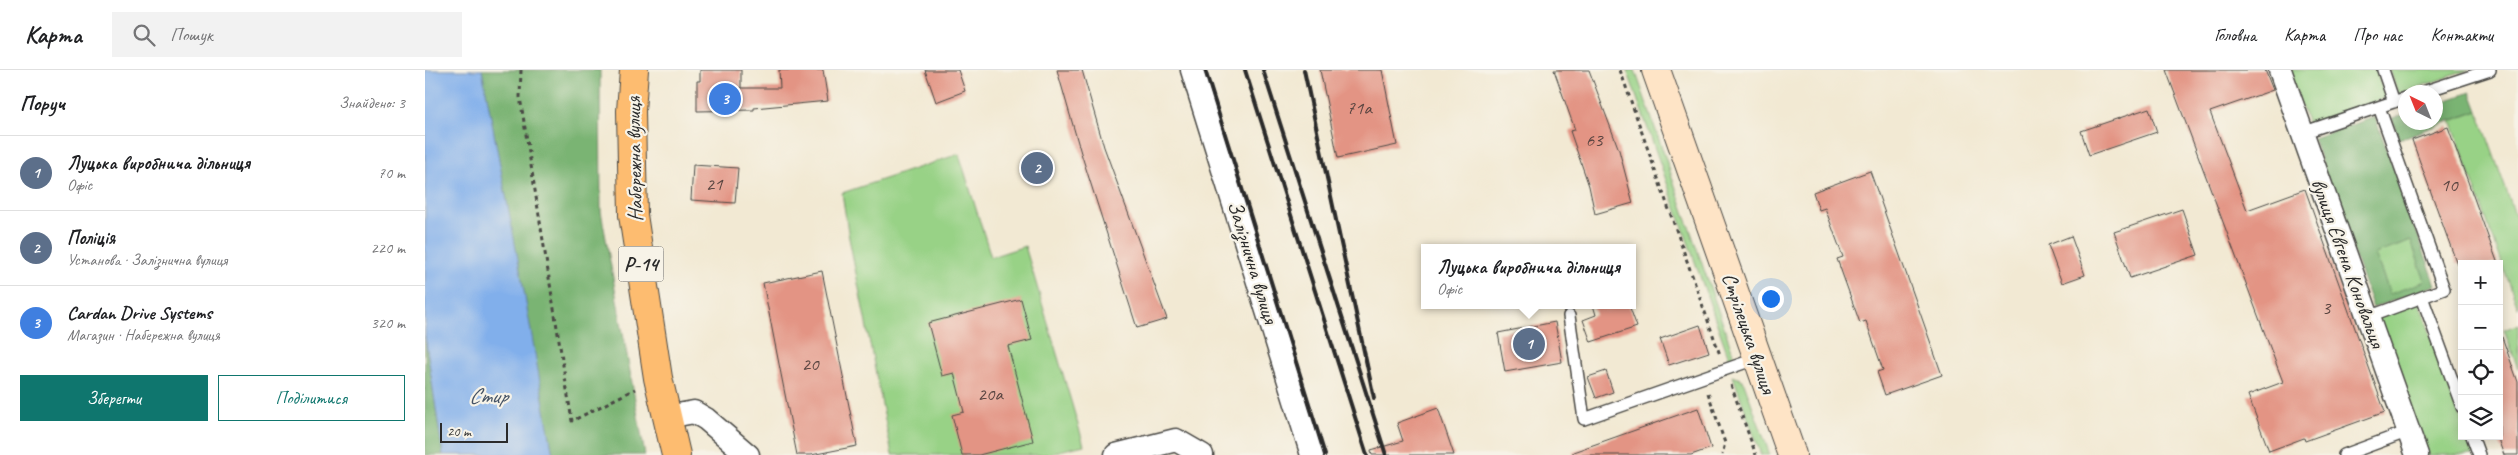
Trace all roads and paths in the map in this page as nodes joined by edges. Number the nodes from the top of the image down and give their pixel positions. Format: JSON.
{"nodes":[{"id":1,"x":521,"y":70,"type":"edge"},
{"id":2,"x":634,"y":70,"type":"edge"},
{"id":3,"x":1192,"y":70,"type":"edge"},
{"id":4,"x":1619,"y":70,"type":"edge"},
{"id":5,"x":1656,"y":70,"type":"edge"},
{"id":6,"x":2280,"y":70,"type":"edge"},
{"id":7,"x":2383,"y":70,"type":"edge"},
{"id":8,"x":2490,"y":70,"type":"edge"},
{"id":9,"x":2443,"y":85,"type":"edge"},
{"id":10,"x":2398,"y":101,"type":"edge"},
{"id":11,"x":2394,"y":102,"type":"junction"},
{"id":12,"x":2379,"y":107,"type":"junction"},
{"id":13,"x":2303,"y":133,"type":"junction"},
{"id":14,"x":2422,"y":297,"type":"junction"},
{"id":15,"x":1569,"y":316,"type":"dead end"},
{"id":16,"x":2368,"y":317,"type":"junction"},
{"id":17,"x":1758,"y":358,"type":"junction"},
{"id":18,"x":1725,"y":370,"type":"junction"},
{"id":19,"x":658,"y":378,"type":"junction"},
{"id":20,"x":1703,"y":378,"type":"junction"},
{"id":21,"x":2458,"y":397,"type":"edge"},
{"id":22,"x":667,"y":417,"type":"junction"},
{"id":23,"x":2409,"y":431,"type":"junction"},
{"id":24,"x":2473,"y":440,"type":"edge"},
{"id":25,"x":675,"y":455,"type":"edge"},
{"id":26,"x":748,"y":455,"type":"edge"},
{"id":27,"x":1116,"y":455,"type":"edge"},
{"id":28,"x":1202,"y":455,"type":"edge"},
{"id":29,"x":1312,"y":455,"type":"edge"},
{"id":30,"x":1722,"y":455,"type":"edge"},
{"id":31,"x":1756,"y":455,"type":"edge"},
{"id":32,"x":1792,"y":455,"type":"edge"},
{"id":33,"x":2344,"y":455,"type":"edge"},
{"id":34,"x":2417,"y":455,"type":"edge"},
{"id":35,"x":2479,"y":455,"type":"edge"}],
"edges":[{"from":1,"to":19,"type":"path"},
{"from":2,"to":19,"type":"main road","name":"Набережна вулиця","number":"Р-14"},
{"from":3,"to":29,"type":"street","name":"Залізнична вулиця"},
{"from":4,"to":18,"type":"path"},
{"from":5,"to":17,"type":"street","name":"Стрілецька вулиця"},
{"from":6,"to":13,"type":"street","name":"вулиця Євгена Коновальця"},
{"from":7,"to":11,"type":"lane"},
{"from":8,"to":9,"type":"lane"},
{"from":10,"to":11,"type":"lane"},
{"from":11,"to":12,"type":"lane"},
{"from":12,"to":13,"type":"lane"},
{"from":12,"to":14,"type":"lane"},
{"from":13,"to":16,"type":"street","name":"вулиця Євгена Коновальця"},
{"from":14,"to":16,"type":"lane"},
{"from":14,"to":21,"type":"lane"},
{"from":15,"to":20,"type":"lane"},
{"from":16,"to":23,"type":"street","name":"вулиця Євгена Коновальця"},
{"from":17,"to":18,"type":"lane"},
{"from":17,"to":32,"type":"street","name":"Стрілецька вулиця"},
{"from":18,"to":20,"type":"lane"},
{"from":18,"to":31,"type":"path"},
{"from":19,"to":22,"type":"main road","name":"Набережна вулиця","number":"Р-14"},
{"from":20,"to":30,"type":"path"},
{"from":22,"to":25,"type":"main road","name":"Набережна вулиця","number":"Р-14"},
{"from":22,"to":26,"type":"street"},
{"from":23,"to":33,"type":"lane"},
{"from":23,"to":34,"type":"street","name":"вулиця Євгена Коновальця"},
{"from":24,"to":35,"type":"lane"},
{"from":27,"to":28,"type":"street"}]}
